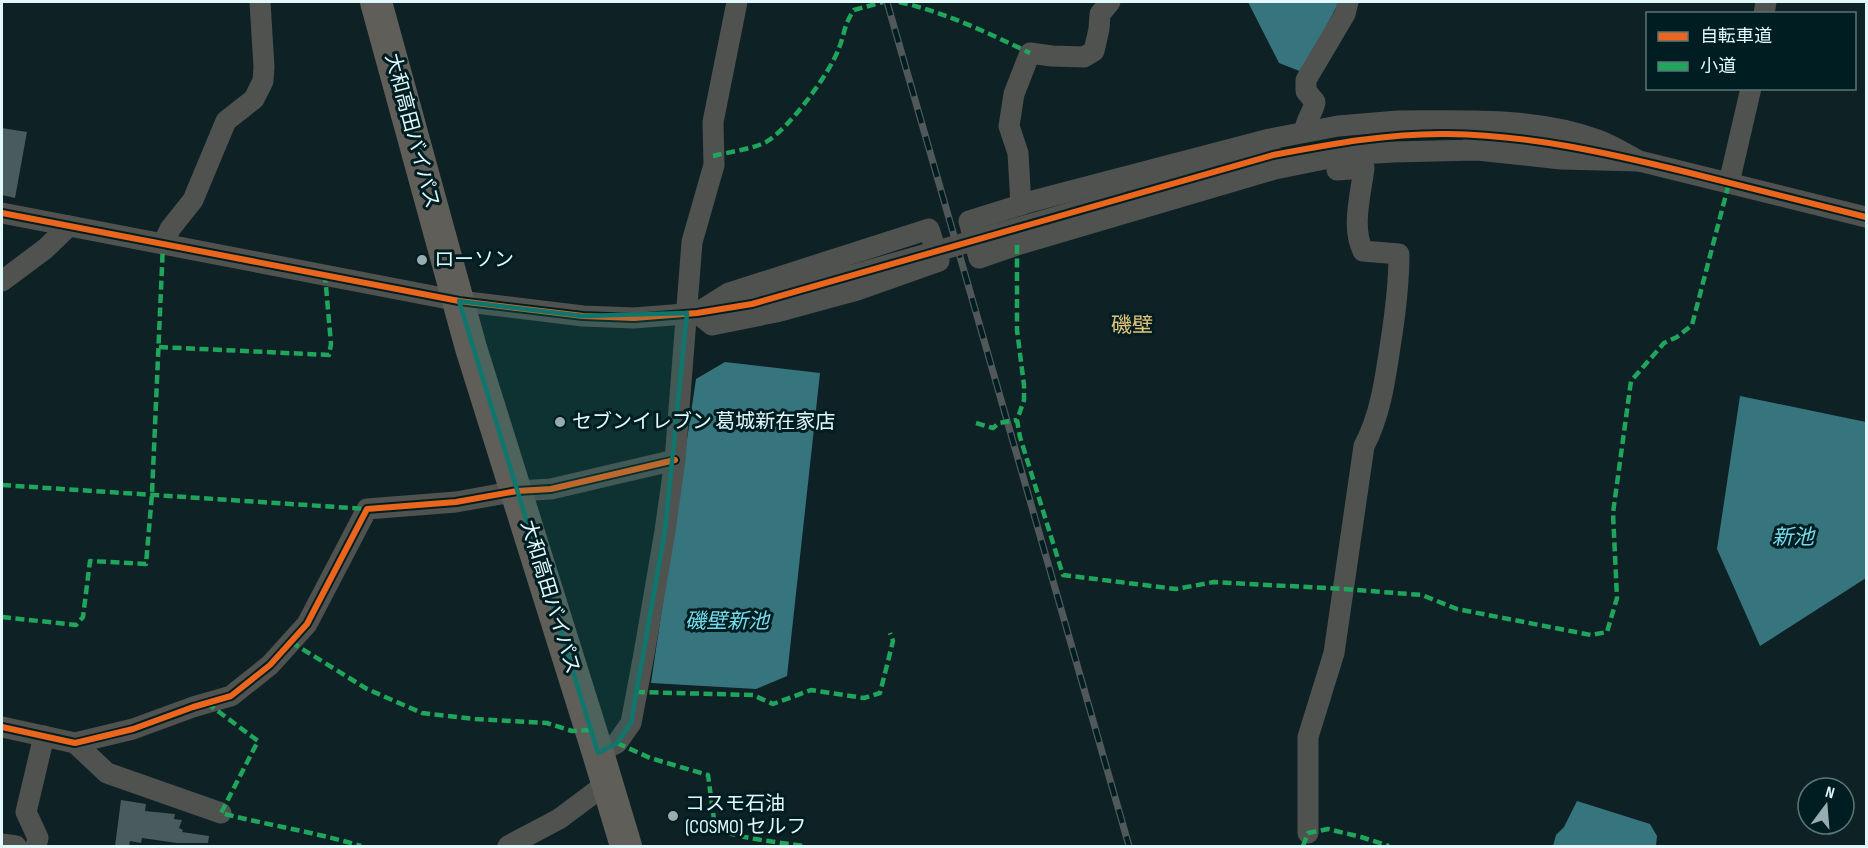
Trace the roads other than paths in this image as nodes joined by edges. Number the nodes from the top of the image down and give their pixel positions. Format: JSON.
{"nodes":[{"id":1,"x":260,"y":2,"type":"edge"},
{"id":2,"x":376,"y":2,"type":"edge"},
{"id":3,"x":737,"y":2,"type":"edge"},
{"id":4,"x":1110,"y":2,"type":"edge"},
{"id":5,"x":1348,"y":2,"type":"edge"},
{"id":6,"x":1751,"y":90,"type":"edge"},
{"id":7,"x":1305,"y":132,"type":"junction"},
{"id":8,"x":1639,"y":161,"type":"junction"},
{"id":9,"x":1301,"y":163,"type":"junction"},
{"id":10,"x":1729,"y":183,"type":"junction"},
{"id":11,"x":1022,"y":205,"type":"junction"},
{"id":12,"x":2,"y":213,"type":"edge"},
{"id":13,"x":1866,"y":217,"type":"edge"},
{"id":14,"x":69,"y":226,"type":"junction"},
{"id":15,"x":163,"y":244,"type":"junction"},
{"id":16,"x":2,"y":281,"type":"edge"},
{"id":17,"x":459,"y":301,"type":"junction"},
{"id":18,"x":692,"y":313,"type":"junction"},
{"id":19,"x":675,"y":460,"type":"junction"},
{"id":20,"x":517,"y":491,"type":"junction"},
{"id":21,"x":2,"y":727,"type":"edge"},
{"id":22,"x":44,"y":736,"type":"junction"},
{"id":23,"x":75,"y":743,"type":"junction"},
{"id":24,"x":598,"y":753,"type":"junction"},
{"id":25,"x":606,"y":784,"type":"junction"},
{"id":26,"x":220,"y":813,"type":"dead end"},
{"id":27,"x":1308,"y":833,"type":"dead end"},
{"id":28,"x":2,"y":844,"type":"edge"},
{"id":29,"x":16,"y":846,"type":"edge"},
{"id":30,"x":36,"y":846,"type":"edge"},
{"id":31,"x":508,"y":846,"type":"edge"},
{"id":32,"x":626,"y":846,"type":"edge"}],
"edges":[{"from":1,"to":15,"type":"street"},
{"from":2,"to":17,"type":"highway","name":"大和高田バイパス"},
{"from":3,"to":18,"type":"street"},
{"from":4,"to":11,"type":"street"},
{"from":5,"to":7,"type":"street"},
{"from":6,"to":10,"type":"street"},
{"from":7,"to":8,"type":"street"},
{"from":7,"to":11,"type":"street"},
{"from":8,"to":9,"type":"street"},
{"from":8,"to":10,"type":"street"},
{"from":8,"to":18,"type":"street","bridge":true},
{"from":9,"to":11,"type":"street"},
{"from":9,"to":27,"type":"street"},
{"from":10,"to":13,"type":"street"},
{"from":12,"to":14,"type":"street"},
{"from":14,"to":15,"type":"street"},
{"from":14,"to":16,"type":"street"},
{"from":15,"to":17,"type":"street"},
{"from":17,"to":18,"type":"street"},
{"from":17,"to":20,"type":"highway","name":"大和高田バイパス"},
{"from":18,"to":18,"type":"street"},
{"from":18,"to":19,"type":"street"},
{"from":19,"to":20,"type":"street"},
{"from":19,"to":24,"type":"street"},
{"from":20,"to":23,"type":"street"},
{"from":20,"to":24,"type":"highway","name":"大和高田バイパス"},
{"from":21,"to":22,"type":"street"},
{"from":22,"to":23,"type":"street"},
{"from":22,"to":30,"type":"street"},
{"from":23,"to":26,"type":"street"},
{"from":24,"to":25,"type":"highway","name":"大和高田バイパス"},
{"from":25,"to":31,"type":"street"},
{"from":25,"to":32,"type":"highway","name":"大和高田バイパス"},
{"from":28,"to":29,"type":"street"}]}
